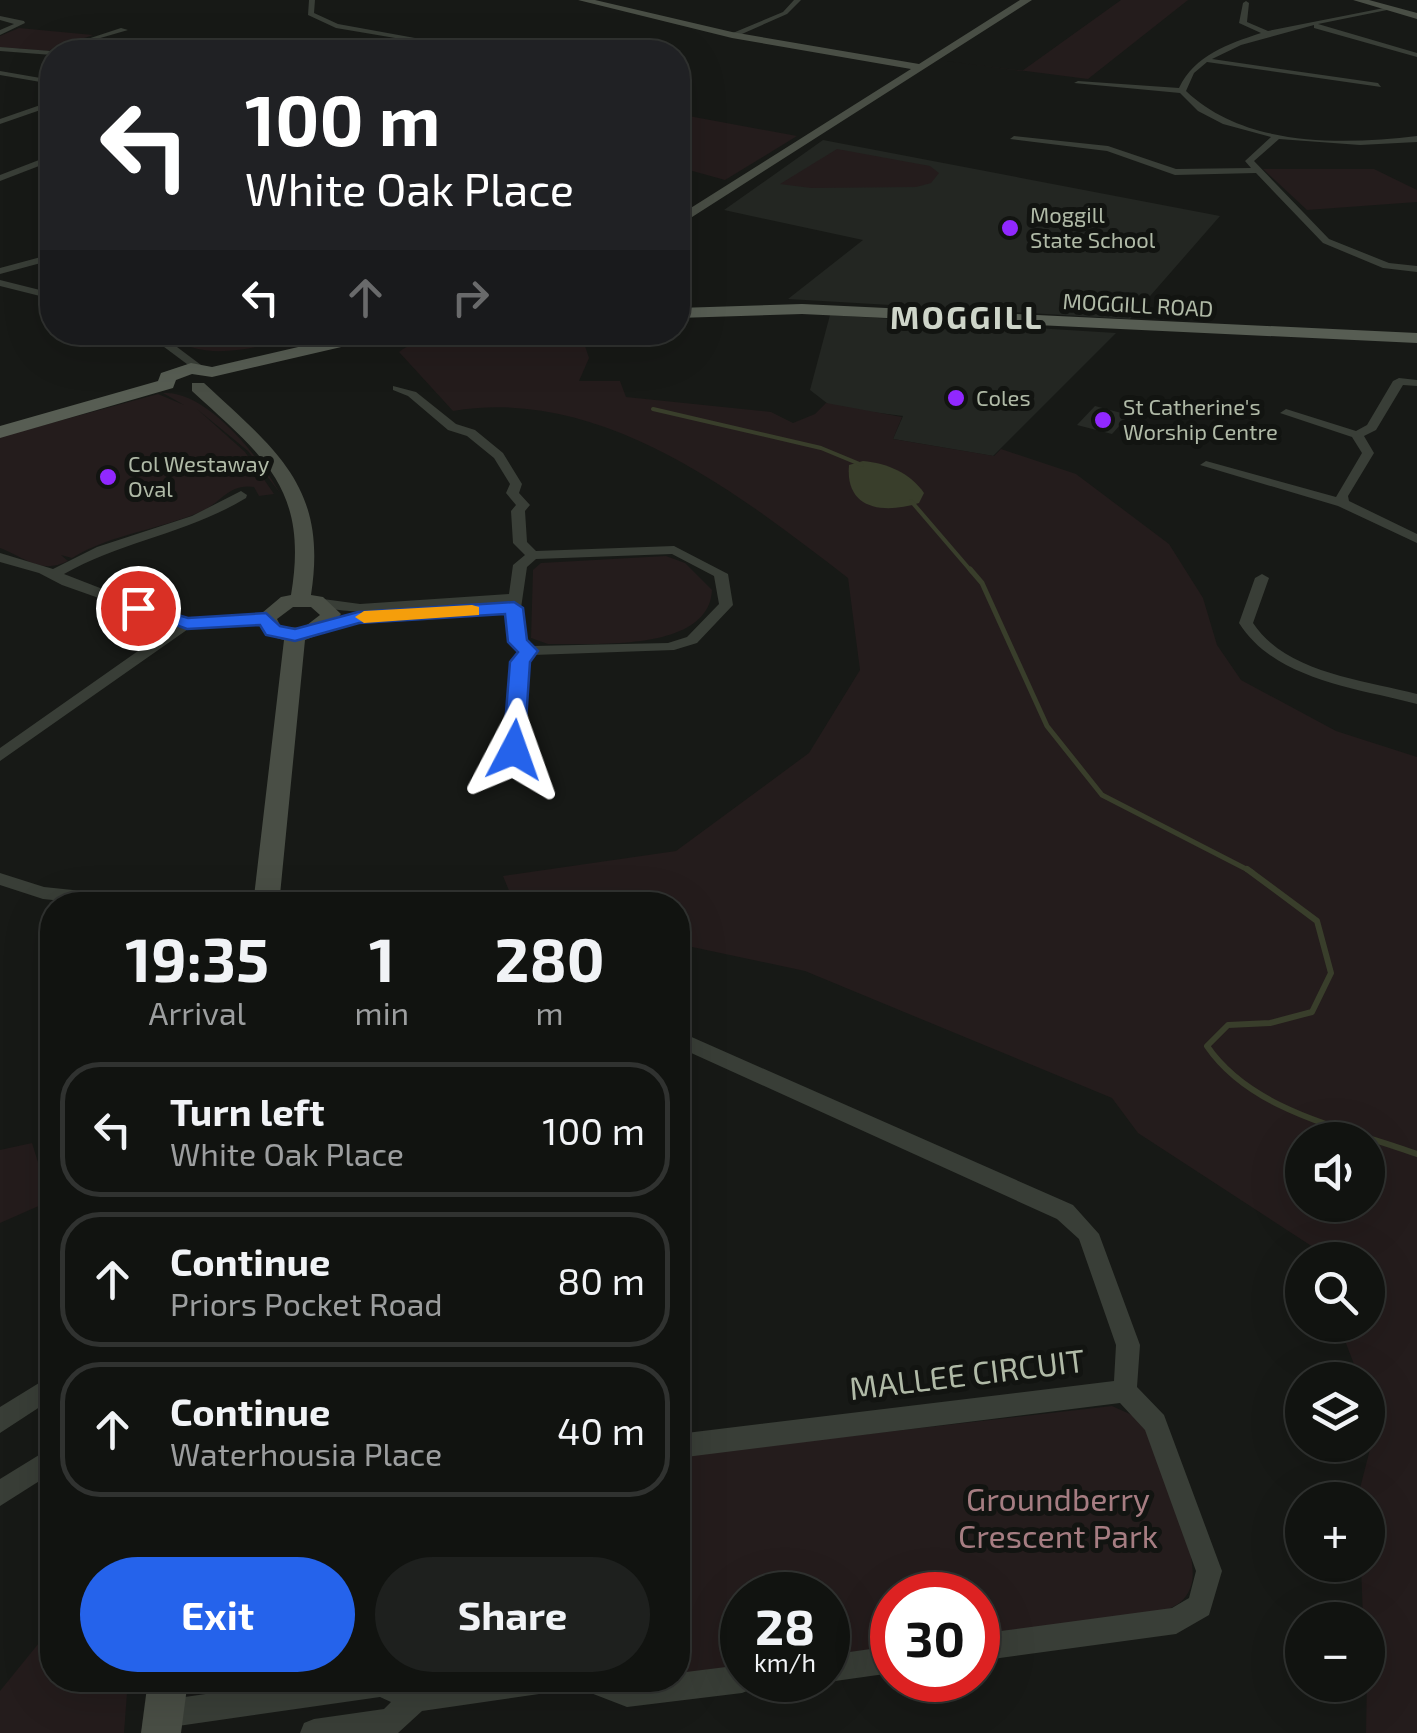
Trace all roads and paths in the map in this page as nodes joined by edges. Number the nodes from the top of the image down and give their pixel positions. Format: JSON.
{"nodes":[{"id":1,"x":312,"y":0,"type":"edge"},
{"id":2,"x":583,"y":0,"type":"edge"},
{"id":3,"x":798,"y":0,"type":"edge"},
{"id":4,"x":1028,"y":0,"type":"edge"},
{"id":5,"x":1358,"y":0,"type":"edge"},
{"id":6,"x":1246,"y":3,"type":"dead end"},
{"id":7,"x":1389,"y":9,"type":"junction"},
{"id":8,"x":1417,"y":16,"type":"edge"},
{"id":9,"x":0,"y":18,"type":"edge"},
{"id":10,"x":1316,"y":25,"type":"junction"},
{"id":11,"x":124,"y":30,"type":"dead end"},
{"id":12,"x":102,"y":31,"type":"dead end"},
{"id":13,"x":0,"y":33,"type":"edge"},
{"id":14,"x":114,"y":33,"type":"junction"},
{"id":15,"x":1271,"y":34,"type":"junction"},
{"id":16,"x":732,"y":35,"type":"junction"},
{"id":17,"x":93,"y":40,"type":"edge"},
{"id":18,"x":418,"y":40,"type":"edge"},
{"id":19,"x":0,"y":49,"type":"edge"},
{"id":20,"x":18,"y":51,"type":"junction"},
{"id":21,"x":40,"y":52,"type":"edge"},
{"id":22,"x":1417,"y":55,"type":"edge"},
{"id":23,"x":0,"y":60,"type":"edge"},
{"id":24,"x":1206,"y":60,"type":"junction"},
{"id":25,"x":918,"y":68,"type":"junction"},
{"id":26,"x":0,"y":73,"type":"edge"},
{"id":27,"x":40,"y":80,"type":"edge"},
{"id":28,"x":1078,"y":83,"type":"dead end"},
{"id":29,"x":1378,"y":86,"type":"dead end"},
{"id":30,"x":1182,"y":91,"type":"junction"},
{"id":31,"x":40,"y":107,"type":"edge"},
{"id":32,"x":0,"y":122,"type":"edge"},
{"id":33,"x":1279,"y":135,"type":"junction"},
{"id":34,"x":1014,"y":139,"type":"dead end"},
{"id":35,"x":1415,"y":141,"type":"edge"},
{"id":36,"x":40,"y":163,"type":"edge"},
{"id":37,"x":1254,"y":171,"type":"junction"},
{"id":38,"x":0,"y":178,"type":"edge"},
{"id":39,"x":690,"y":214,"type":"edge"},
{"id":40,"x":40,"y":260,"type":"edge"},
{"id":41,"x":1417,"y":269,"type":"edge"},
{"id":42,"x":0,"y":280,"type":"edge"},
{"id":43,"x":40,"y":294,"type":"edge"},
{"id":44,"x":690,"y":312,"type":"edge"},
{"id":45,"x":1417,"y":338,"type":"edge"},
{"id":46,"x":148,"y":345,"type":"edge"},
{"id":47,"x":165,"y":345,"type":"edge"},
{"id":48,"x":317,"y":345,"type":"edge"},
{"id":49,"x":203,"y":376,"type":"junction"},
{"id":50,"x":169,"y":380,"type":"junction"},
{"id":51,"x":1417,"y":383,"type":"edge"},
{"id":52,"x":397,"y":388,"type":"dead end"},
{"id":53,"x":1286,"y":413,"type":"dead end"},
{"id":54,"x":0,"y":432,"type":"edge"},
{"id":55,"x":1357,"y":435,"type":"junction"},
{"id":56,"x":1206,"y":464,"type":"dead end"},
{"id":57,"x":241,"y":495,"type":"dead end"},
{"id":58,"x":1342,"y":503,"type":"junction"},
{"id":59,"x":1417,"y":539,"type":"edge"},
{"id":60,"x":532,"y":555,"type":"junction"},
{"id":61,"x":0,"y":557,"type":"edge"},
{"id":62,"x":57,"y":572,"type":"junction"},
{"id":63,"x":1262,"y":578,"type":"dead end"},
{"id":64,"x":300,"y":599,"type":"junction"},
{"id":65,"x":515,"y":603,"type":"junction"},
{"id":66,"x":325,"y":613,"type":"junction"},
{"id":67,"x":266,"y":618,"type":"junction"},
{"id":68,"x":187,"y":624,"type":"junction"},
{"id":69,"x":295,"y":635,"type":"junction"},
{"id":70,"x":529,"y":651,"type":"junction"},
{"id":71,"x":1417,"y":699,"type":"edge"},
{"id":72,"x":0,"y":756,"type":"edge"},
{"id":73,"x":528,"y":774,"type":"dead end"},
{"id":74,"x":0,"y":879,"type":"edge"},
{"id":75,"x":43,"y":892,"type":"edge"},
{"id":76,"x":267,"y":892,"type":"edge"},
{"id":77,"x":690,"y":1044,"type":"edge"},
{"id":78,"x":1125,"y":1392,"type":"junction"},
{"id":79,"x":40,"y":1394,"type":"edge"},
{"id":80,"x":0,"y":1420,"type":"edge"},
{"id":81,"x":690,"y":1445,"type":"edge"},
{"id":82,"x":40,"y":1467,"type":"edge"},
{"id":83,"x":0,"y":1494,"type":"edge"},
{"id":84,"x":1000,"y":1645,"type":"edge"},
{"id":85,"x":720,"y":1682,"type":"edge"},
{"id":86,"x":690,"y":1686,"type":"edge"},
{"id":87,"x":305,"y":1692,"type":"edge"},
{"id":88,"x":401,"y":1692,"type":"edge"},
{"id":89,"x":456,"y":1692,"type":"edge"},
{"id":90,"x":415,"y":1698,"type":"junction"},
{"id":91,"x":164,"y":1709,"type":"edge"},
{"id":92,"x":314,"y":1733,"type":"edge"}],
"edges":[{"from":1,"to":18,"type":"street"},
{"from":2,"to":16,"type":"main road"},
{"from":3,"to":16,"type":"street"},
{"from":4,"to":25,"type":"main road"},
{"from":5,"to":7,"type":"main road"},
{"from":6,"to":15,"type":"street"},
{"from":7,"to":8,"type":"main road"},
{"from":7,"to":10,"type":"street"},
{"from":9,"to":13,"type":"street"},
{"from":10,"to":15,"type":"street"},
{"from":10,"to":22,"type":"street"},
{"from":11,"to":14,"type":"street"},
{"from":12,"to":14,"type":"street"},
{"from":14,"to":17,"type":"street"},
{"from":15,"to":24,"type":"street"},
{"from":16,"to":25,"type":"main road"},
{"from":19,"to":20,"type":"street"},
{"from":20,"to":21,"type":"street"},
{"from":20,"to":23,"type":"street"},
{"from":24,"to":29,"type":"street"},
{"from":24,"to":30,"type":"street"},
{"from":25,"to":39,"type":"main road"},
{"from":26,"to":27,"type":"street"},
{"from":28,"to":30,"type":"street"},
{"from":30,"to":33,"type":"street"},
{"from":31,"to":32,"type":"street"},
{"from":33,"to":35,"type":"street"},
{"from":33,"to":37,"type":"street"},
{"from":34,"to":37,"type":"street"},
{"from":36,"to":38,"type":"street"},
{"from":37,"to":41,"type":"street"},
{"from":40,"to":42,"type":"street"},
{"from":42,"to":43,"type":"street"},
{"from":44,"to":45,"type":"main road","name":"MOGGILL ROAD"},
{"from":46,"to":50,"type":"street"},
{"from":47,"to":49,"type":"street"},
{"from":48,"to":49,"type":"main road"},
{"from":49,"to":50,"type":"main road"},
{"from":49,"to":64,"type":"main road"},
{"from":50,"to":54,"type":"main road"},
{"from":51,"to":55,"type":"street"},
{"from":52,"to":60,"type":"street"},
{"from":53,"to":55,"type":"street"},
{"from":55,"to":58,"type":"street"},
{"from":56,"to":58,"type":"street"},
{"from":57,"to":62,"type":"street"},
{"from":58,"to":59,"type":"street"},
{"from":60,"to":65,"type":"street"},
{"from":60,"to":70,"type":"street"},
{"from":61,"to":62,"type":"street"},
{"from":62,"to":68,"type":"street"},
{"from":63,"to":71,"type":"street"},
{"from":64,"to":66,"type":"main road"},
{"from":64,"to":67,"type":"main road"},
{"from":65,"to":66,"type":"street"},
{"from":65,"to":70,"type":"street"},
{"from":66,"to":69,"type":"main road"},
{"from":67,"to":68,"type":"street"},
{"from":67,"to":69,"type":"main road"},
{"from":68,"to":72,"type":"street"},
{"from":69,"to":76,"type":"main road"},
{"from":70,"to":73,"type":"street"},
{"from":74,"to":75,"type":"street"},
{"from":77,"to":78,"type":"street","name":"MALLEE CIRCUIT"},
{"from":78,"to":81,"type":"street","name":"MALLEE CIRCUIT"},
{"from":78,"to":84,"type":"street"},
{"from":79,"to":80,"type":"street"},
{"from":82,"to":83,"type":"street"},
{"from":85,"to":86,"type":"street"},
{"from":87,"to":91,"type":"street"},
{"from":88,"to":90,"type":"street"},
{"from":89,"to":90,"type":"street"},
{"from":90,"to":92,"type":"street"}]}
